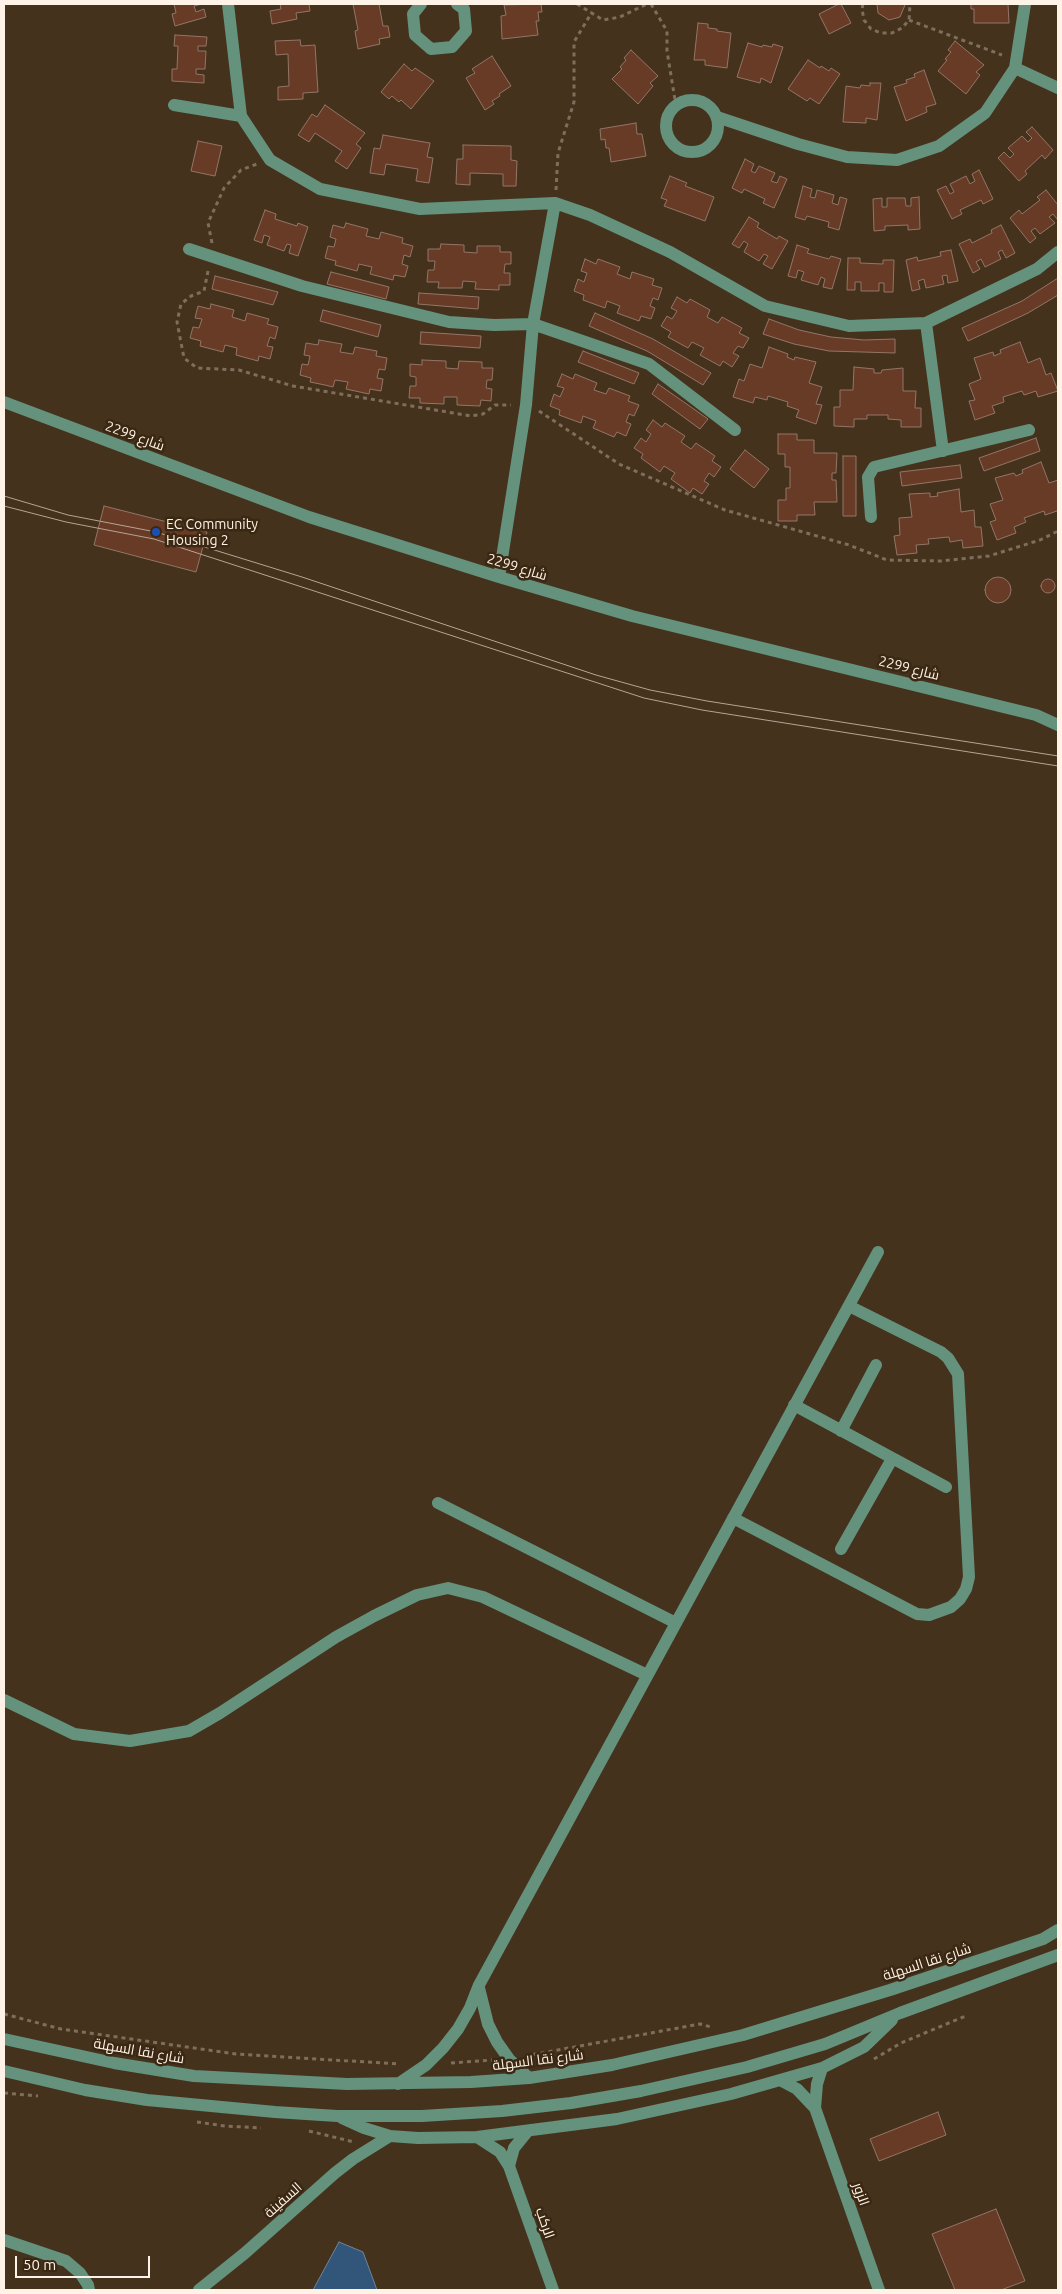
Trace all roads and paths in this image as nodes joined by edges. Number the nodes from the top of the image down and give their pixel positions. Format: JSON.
{"nodes":[{"id":1,"x":228,"y":4,"type":"edge"},
{"id":2,"x":421,"y":4,"type":"edge"},
{"id":3,"x":457,"y":4,"type":"edge"},
{"id":4,"x":577,"y":4,"type":"edge"},
{"id":5,"x":649,"y":4,"type":"edge"},
{"id":6,"x":863,"y":4,"type":"edge"},
{"id":7,"x":910,"y":4,"type":"edge"},
{"id":8,"x":1025,"y":4,"type":"edge"},
{"id":9,"x":592,"y":12,"type":"junction"},
{"id":10,"x":909,"y":20,"type":"junction"},
{"id":11,"x":1015,"y":68,"type":"junction"},
{"id":12,"x":1058,"y":88,"type":"edge"},
{"id":13,"x":174,"y":105,"type":"dead end"},
{"id":14,"x":676,"y":106,"type":"junction"},
{"id":15,"x":241,"y":116,"type":"junction"},
{"id":16,"x":716,"y":117,"type":"junction"},
{"id":17,"x":747,"y":127,"type":"junction"},
{"id":18,"x":717,"y":134,"type":"junction"},
{"id":19,"x":555,"y":203,"type":"junction"},
{"id":20,"x":189,"y":250,"type":"dead end"},
{"id":21,"x":1058,"y":252,"type":"edge"},
{"id":22,"x":926,"y":323,"type":"junction"},
{"id":23,"x":534,"y":324,"type":"junction"},
{"id":24,"x":4,"y":402,"type":"edge"},
{"id":25,"x":735,"y":430,"type":"dead end"},
{"id":26,"x":1029,"y":430,"type":"dead end"},
{"id":27,"x":943,"y":452,"type":"junction"},
{"id":28,"x":871,"y":517,"type":"dead end"},
{"id":29,"x":499,"y":577,"type":"junction"},
{"id":30,"x":1036,"y":715,"type":"junction"},
{"id":31,"x":1058,"y":717,"type":"edge"},
{"id":32,"x":1058,"y":725,"type":"edge"},
{"id":33,"x":878,"y":1252,"type":"dead end"},
{"id":34,"x":849,"y":1306,"type":"junction"},
{"id":35,"x":876,"y":1365,"type":"dead end"},
{"id":36,"x":794,"y":1406,"type":"junction"},
{"id":37,"x":841,"y":1431,"type":"junction"},
{"id":38,"x":892,"y":1459,"type":"junction"},
{"id":39,"x":946,"y":1487,"type":"dead end"},
{"id":40,"x":438,"y":1503,"type":"dead end"},
{"id":41,"x":733,"y":1518,"type":"junction"},
{"id":42,"x":841,"y":1549,"type":"dead end"},
{"id":43,"x":676,"y":1623,"type":"junction"},
{"id":44,"x":648,"y":1675,"type":"junction"},
{"id":45,"x":4,"y":1700,"type":"edge"},
{"id":46,"x":1058,"y":1931,"type":"edge"},
{"id":47,"x":1058,"y":1955,"type":"edge"},
{"id":48,"x":479,"y":1985,"type":"junction"},
{"id":49,"x":900,"y":2013,"type":"junction"},
{"id":50,"x":4,"y":2014,"type":"edge"},
{"id":51,"x":717,"y":2028,"type":"dead end"},
{"id":52,"x":4,"y":2039,"type":"edge"},
{"id":53,"x":509,"y":2059,"type":"junction"},
{"id":54,"x":426,"y":2065,"type":"junction"},
{"id":55,"x":822,"y":2068,"type":"junction"},
{"id":56,"x":6,"y":2073,"type":"edge"},
{"id":57,"x":529,"y":2078,"type":"junction"},
{"id":58,"x":780,"y":2080,"type":"junction"},
{"id":59,"x":398,"y":2084,"type":"junction"},
{"id":60,"x":815,"y":2108,"type":"junction"},
{"id":61,"x":337,"y":2116,"type":"junction"},
{"id":62,"x":527,"y":2132,"type":"junction"},
{"id":63,"x":390,"y":2136,"type":"junction"},
{"id":64,"x":477,"y":2137,"type":"junction"},
{"id":65,"x":509,"y":2166,"type":"junction"},
{"id":66,"x":4,"y":2240,"type":"edge"},
{"id":67,"x":92,"y":2289,"type":"edge"},
{"id":68,"x":199,"y":2290,"type":"edge"},
{"id":69,"x":553,"y":2290,"type":"edge"},
{"id":70,"x":879,"y":2290,"type":"edge"}],
"edges":[{"from":1,"to":15,"type":"street"},
{"from":2,"to":3,"type":"street"},
{"from":4,"to":9,"type":"path"},
{"from":5,"to":9,"type":"path"},
{"from":5,"to":14,"type":"path"},
{"from":6,"to":10,"type":"path"},
{"from":7,"to":10,"type":"path"},
{"from":8,"to":11,"type":"street"},
{"from":9,"to":19,"type":"path"},
{"from":10,"to":11,"type":"path"},
{"from":11,"to":12,"type":"street"},
{"from":11,"to":17,"type":"street"},
{"from":13,"to":15,"type":"street"},
{"from":14,"to":16,"type":"street"},
{"from":14,"to":18,"type":"street"},
{"from":15,"to":19,"type":"street"},
{"from":16,"to":17,"type":"street"},
{"from":16,"to":18,"type":"street"},
{"from":17,"to":18,"type":"street"},
{"from":19,"to":22,"type":"street"},
{"from":19,"to":23,"type":"street"},
{"from":20,"to":23,"type":"street"},
{"from":21,"to":22,"type":"street"},
{"from":22,"to":27,"type":"street"},
{"from":23,"to":25,"type":"street"},
{"from":23,"to":29,"type":"street"},
{"from":24,"to":29,"type":"street","name":"شارع 2299"},
{"from":26,"to":27,"type":"street"},
{"from":27,"to":28,"type":"street"},
{"from":29,"to":30,"type":"street","name":"شارع 2299"},
{"from":30,"to":31,"type":"street","name":"شارع 2299"},
{"from":30,"to":32,"type":"street","name":"شارع 2299"},
{"from":33,"to":34,"type":"street"},
{"from":34,"to":36,"type":"street"},
{"from":34,"to":41,"type":"street"},
{"from":35,"to":37,"type":"street"},
{"from":36,"to":37,"type":"street"},
{"from":36,"to":41,"type":"street"},
{"from":37,"to":38,"type":"street"},
{"from":38,"to":39,"type":"street"},
{"from":38,"to":42,"type":"street"},
{"from":40,"to":43,"type":"street"},
{"from":41,"to":43,"type":"street"},
{"from":43,"to":44,"type":"street"},
{"from":44,"to":45,"type":"street"},
{"from":44,"to":48,"type":"street"},
{"from":46,"to":57,"type":"street","name":"شارع نقا السهلة"},
{"from":47,"to":49,"type":"street"},
{"from":48,"to":53,"type":"street"},
{"from":48,"to":54,"type":"street"},
{"from":49,"to":55,"type":"street"},
{"from":49,"to":61,"type":"street"},
{"from":50,"to":54,"type":"path"},
{"from":51,"to":53,"type":"path"},
{"from":52,"to":59,"type":"street","name":"شارع نقا السهلة"},
{"from":53,"to":54,"type":"path"},
{"from":53,"to":57,"type":"street"},
{"from":54,"to":59,"type":"street"},
{"from":55,"to":58,"type":"street"},
{"from":55,"to":60,"type":"street","name":"الزور"},
{"from":56,"to":61,"type":"street"},
{"from":57,"to":59,"type":"street","name":"شارع نقا السهلة"},
{"from":58,"to":60,"type":"street","name":"الزور"},
{"from":58,"to":62,"type":"street"},
{"from":60,"to":70,"type":"street","name":"الزور"},
{"from":61,"to":63,"type":"street"},
{"from":62,"to":64,"type":"street"},
{"from":62,"to":65,"type":"street"},
{"from":63,"to":64,"type":"street"},
{"from":63,"to":68,"type":"street","name":"السفينة"},
{"from":64,"to":65,"type":"street","name":"الركب"},
{"from":65,"to":69,"type":"street","name":"الركب"},
{"from":66,"to":67,"type":"street"}]}
